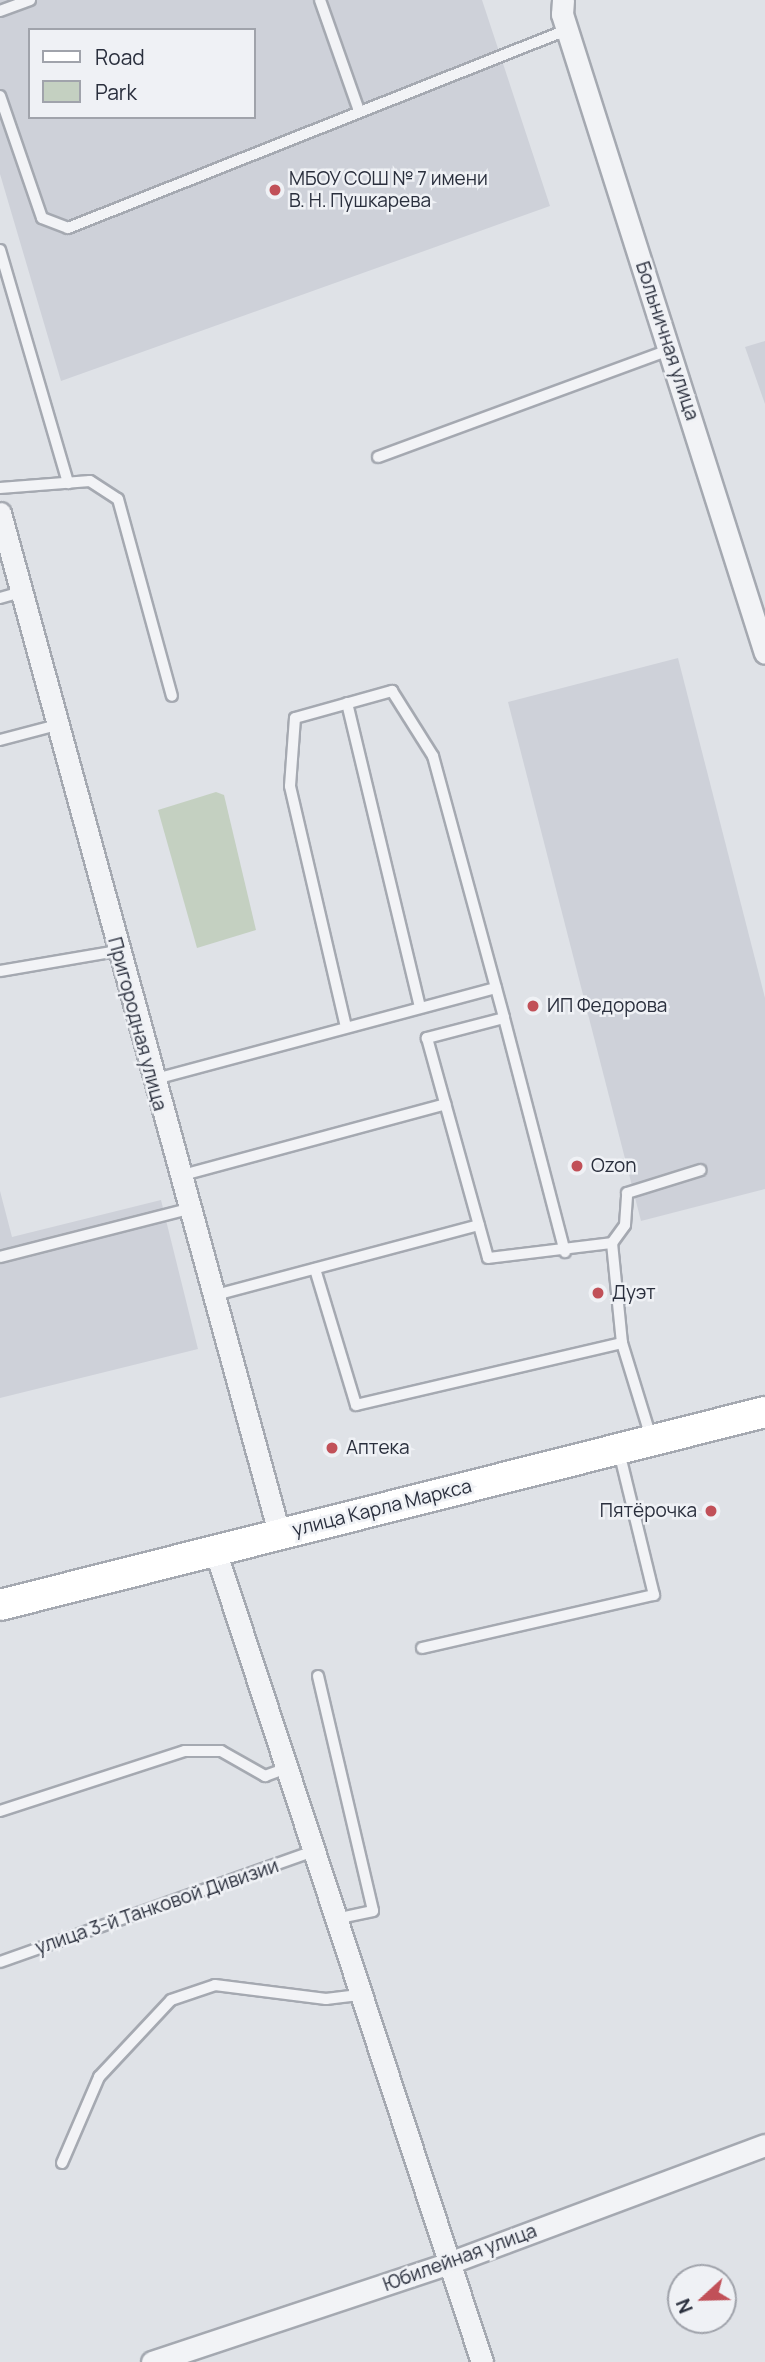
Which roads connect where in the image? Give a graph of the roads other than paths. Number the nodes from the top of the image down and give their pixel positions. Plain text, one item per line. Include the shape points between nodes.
1 (30, 0) edge
2 (320, 0) edge
3 (563, 0) edge
4 (0, 10) edge
5 (569, 29) junction
6 (0, 96) edge
7 (359, 110) junction
8 (0, 250) edge
9 (669, 351) junction
10 (378, 457) dead end
11 (68, 483) junction
12 (0, 488) edge
13 (0, 513) edge
14 (21, 592) junction
15 (0, 598) edge
16 (765, 653) edge
17 (172, 696) dead end
18 (347, 704) junction
19 (57, 725) junction
20 (0, 740) edge
21 (117, 951) junction
22 (0, 971) edge
23 (496, 988) junction
24 (420, 1007) junction
25 (504, 1018) junction
26 (346, 1027) junction
27 (152, 1080) junction
28 (445, 1104) junction
29 (701, 1170) dead end
30 (179, 1176) junction
31 (188, 1209) junction
32 (479, 1225) junction
33 (612, 1243) junction
34 (565, 1252) junction
35 (0, 1257) edge
36 (315, 1269) junction
37 (212, 1296) junction
38 (622, 1343) junction
39 (765, 1412) edge
40 (652, 1440) junction
41 (618, 1449) junction
42 (279, 1533) junction
43 (215, 1550) junction
44 (0, 1605) edge
45 (422, 1647) dead end
46 (318, 1676) dead end
47 (286, 1768) junction
48 (0, 1811) edge
49 (314, 1851) junction
50 (336, 1919) junction
51 (0, 1962) edge
52 (361, 1995) junction
53 (765, 2145) edge
54 (62, 2163) dead end
55 (449, 2263) junction
56 (152, 2362) edge
57 (482, 2362) edge

1 - 4 lane
2 - 7 lane
3 - 5 street, Больничная улица
5 - 7 lane
5 - 9 street, Больничная улица
6 - 7 lane via 42,218 68,228
8 - 11 lane
9 - 10 lane
9 - 16 street, Больничная улица
11 - 12 lane
11 - 17 lane via 90,481 118,499
13 - 14 street, Пригородная улица
14 - 15 lane
14 - 19 street, Пригородная улица
18 - 23 lane via 392,691 433,755
18 - 24 lane
18 - 26 lane via 295,718 290,786
19 - 20 lane
19 - 21 street, Пригородная улица
21 - 22 lane
21 - 27 street, Пригородная улица
23 - 24 lane
23 - 25 lane
24 - 26 lane
25 - 28 lane via 427,1038
25 - 34 lane
26 - 27 lane
27 - 30 street, Пригородная улица
28 - 30 lane
28 - 32 lane
29 - 33 lane via 627,1193 625,1225
30 - 31 street, Пригородная улица
31 - 35 lane
31 - 37 street, Пригородная улица
32 - 34 lane via 488,1258
32 - 36 lane
33 - 34 lane
33 - 38 lane
36 - 37 lane
36 - 38 lane via 356,1405
37 - 42 street, Пригородная улица
38 - 40 lane
39 - 40 main road, улица Карла Маркса
40 - 41 main road, улица Карла Маркса
41 - 42 main road, улица Карла Маркса
41 - 45 lane via 654,1595
42 - 43 main road, улица Карла Маркса
43 - 44 main road, улица Карла Маркса
43 - 47 street
46 - 50 lane via 373,1911
47 - 48 lane via 265,1776 222,1751 185,1751
47 - 49 street
49 - 50 street
49 - 51 lane, улица 3-й Танковой Дивизии
50 - 52 street
52 - 54 lane via 326,1998 215,1985 171,2000 99,2077
52 - 55 street
53 - 55 street, Юбилейная улица
55 - 56 street, Юбилейная улица
55 - 57 street

